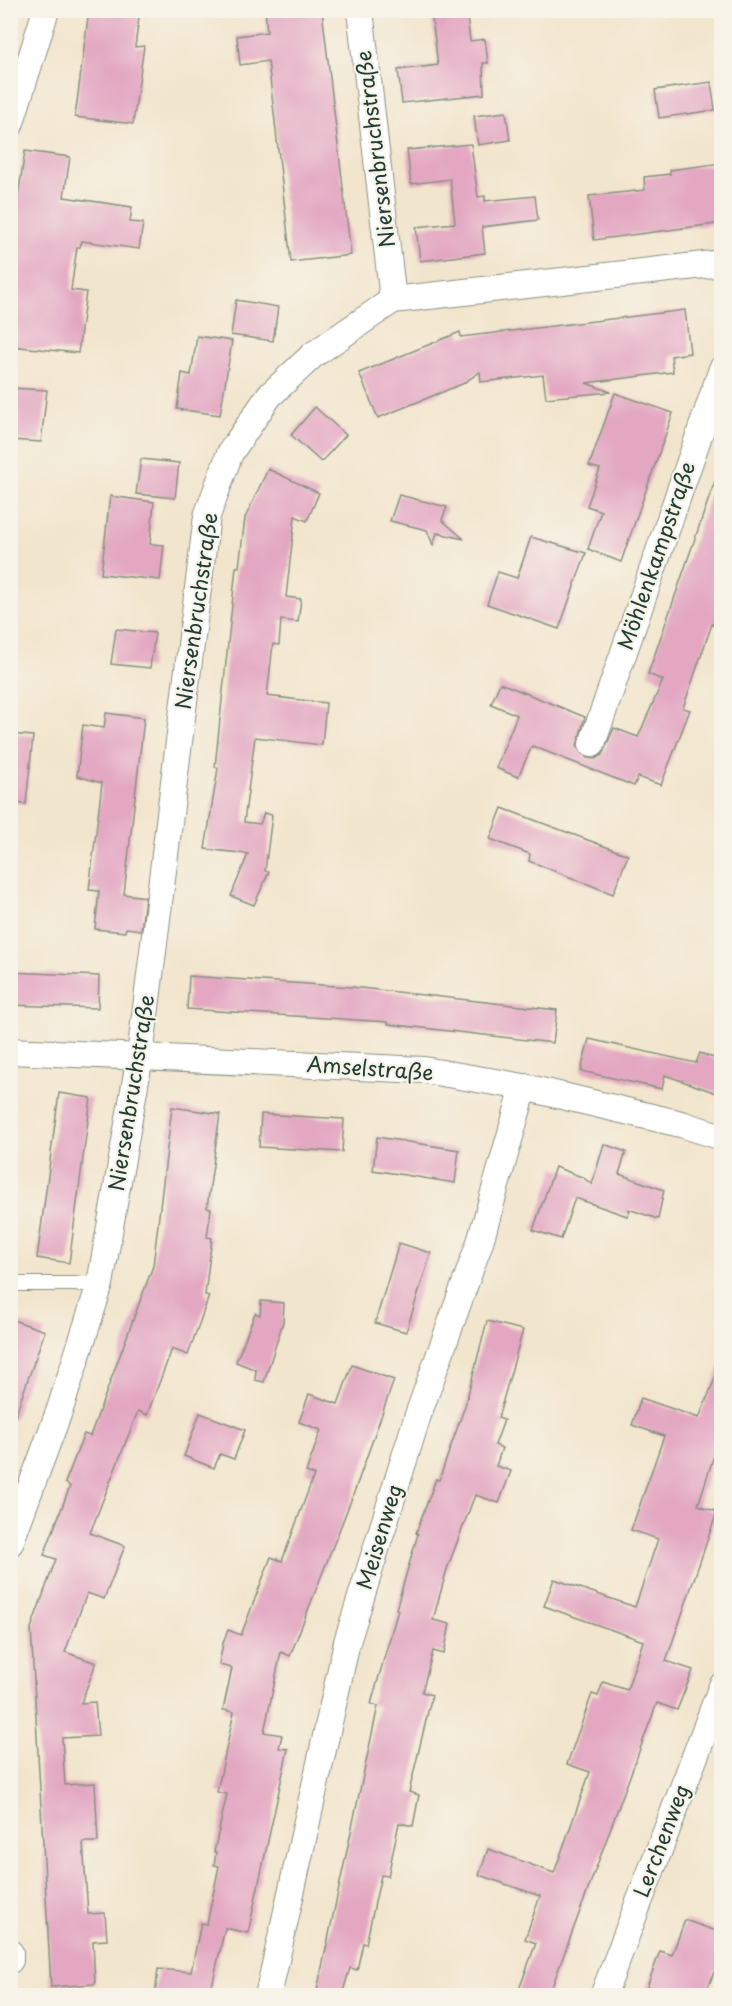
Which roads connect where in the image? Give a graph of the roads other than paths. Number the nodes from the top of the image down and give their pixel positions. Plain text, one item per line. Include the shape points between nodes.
1 (46, 10) edge
2 (360, 10) edge
3 (10, 125) edge
4 (722, 263) edge
5 (393, 300) junction
6 (722, 369) edge
7 (592, 744) dead end
8 (10, 1051) edge
9 (140, 1056) junction
10 (524, 1087) junction
11 (722, 1137) edge
12 (10, 1284) edge
13 (100, 1284) junction
14 (10, 1543) edge
15 (722, 1686) edge
16 (10, 1953) edge
17 (10, 1960) edge
18 (268, 1995) edge
19 (603, 1995) edge

1 - 3 street
2 - 5 street, Niersenbruchstraße
4 - 5 street
5 - 9 street, Niersenbruchstraße via 314,355 269,396 230,453 207,516
6 - 7 street, Möhlenkampstraße
8 - 9 street, Amselstraße
9 - 10 street, Amselstraße via 424,1070
9 - 13 street, Niersenbruchstraße
10 - 11 street, Amselstraße
10 - 18 street, Meisenweg via 480,1242 418,1415 347,1642
12 - 13 lane
13 - 14 street, Niersenbruchstraße via 60,1409
15 - 19 street, Lerchenweg
16 - 17 street

